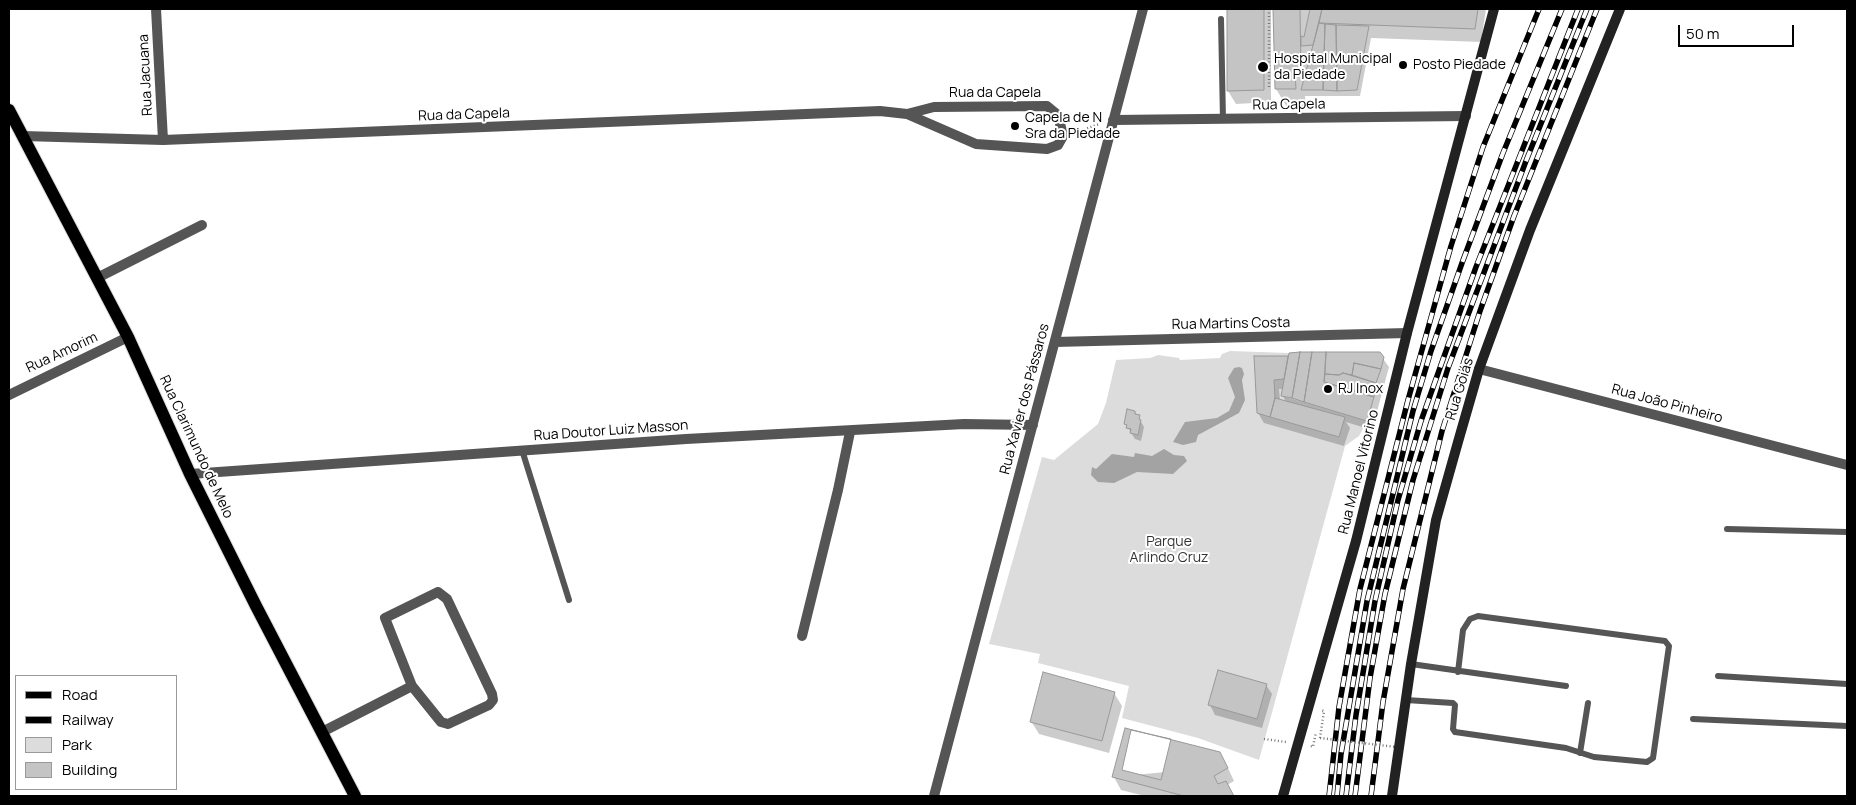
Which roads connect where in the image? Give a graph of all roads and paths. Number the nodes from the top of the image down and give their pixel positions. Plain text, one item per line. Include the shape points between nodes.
1 (156, 9) edge
2 (1142, 9) edge
3 (1269, 9) edge
4 (1494, 9) edge
5 (1620, 9) edge
6 (1221, 19) dead end
7 (1269, 89) dead end
8 (907, 114) junction
9 (1466, 116) junction
10 (11, 118) edge
11 (1113, 120) junction
12 (1223, 120) junction
13 (23, 136) junction
14 (1063, 136) junction
15 (163, 140) junction
16 (202, 225) dead end
17 (97, 278) junction
18 (1407, 333) junction
19 (128, 337) junction
20 (1055, 342) junction
21 (1479, 370) junction
22 (9, 395) edge
23 (1033, 425) junction
24 (850, 432) junction
25 (522, 450) junction
26 (1847, 465) edge
27 (190, 474) junction
28 (1727, 529) dead end
29 (1847, 532) edge
30 (569, 600) dead end
31 (802, 636) dead end
32 (1411, 664) junction
33 (1458, 672) junction
34 (1718, 676) dead end
35 (1847, 684) edge
36 (412, 686) junction
37 (1566, 686) dead end
38 (1406, 700) junction
39 (1588, 703) dead end
40 (1693, 719) dead end
41 (1847, 726) edge
42 (322, 732) junction
43 (1315, 736) dead end
44 (1264, 739) dead end
45 (1298, 744) junction
46 (1396, 747) dead end
47 (1580, 753) junction
48 (355, 796) edge
49 (934, 796) edge
50 (1284, 796) edge
51 (1392, 796) edge

1 - 15 street, Rua Jacuana
2 - 11 street, Rua Xavier dos Pássaros
3 - 7 path
4 - 9 main road, Rua Manoel Vitorino
5 - 21 main road, Rua Goiás via 1530,230
6 - 12 lane
8 - 14 street, Rua da Capela via 976,144 1047,149 1058,145
8 - 14 street, Rua da Capela via 934,107 1047,106 1058,115
8 - 15 street, Rua da Capela via 880,111
9 - 12 street, Rua Capela
9 - 18 main road, Rua Manoel Vitorino
10 - 13 main road, Rua Clarimundo de Melo
11 - 12 street, Rua Capela
11 - 14 path
11 - 20 street, Rua Xavier dos Pássaros
13 - 15 street, Rua da Capela
13 - 17 main road, Rua Clarimundo de Melo
16 - 17 street
17 - 19 main road, Rua Clarimundo de Melo
18 - 20 street, Rua Martins Costa
18 - 45 main road, Rua Manoel Vitorino via 1356,541
19 - 22 street, Rua Amorim
19 - 27 main road, Rua Clarimundo de Melo
20 - 23 street, Rua Xavier dos Pássaros
21 - 26 street, Rua João Pinheiro
21 - 32 main road, Rua Goiás via 1436,520
23 - 24 street, Rua Doutor Luiz Masson via 964,424
23 - 49 street, Rua Xavier dos Pássaros
24 - 25 street, Rua Doutor Luiz Masson
24 - 31 street
25 - 27 street, Rua Doutor Luiz Masson
25 - 30 lane
27 - 42 main road, Rua Clarimundo de Melo
28 - 29 lane
32 - 33 lane
32 - 38 main road, Rua Goiás
33 - 37 lane
33 - 47 lane via 1463,630 1470,619 1478,616 1665,641 1669,646 1653,758 1647,762 1594,758
34 - 35 lane
36 - 36 street via 385,618 438,592 447,599 493,700 489,705 444,724
36 - 42 street
38 - 47 lane via 1452,703 1455,705 1452,729 1455,732 1566,748
38 - 51 main road, Rua Goiás
39 - 47 lane
40 - 41 lane
42 - 48 main road, Rua Clarimundo de Melo
43 - 46 path, bridge via 1320,710 1324,710 1320,738
44 - 45 path
45 - 50 main road, Rua Manoel Vitorino

